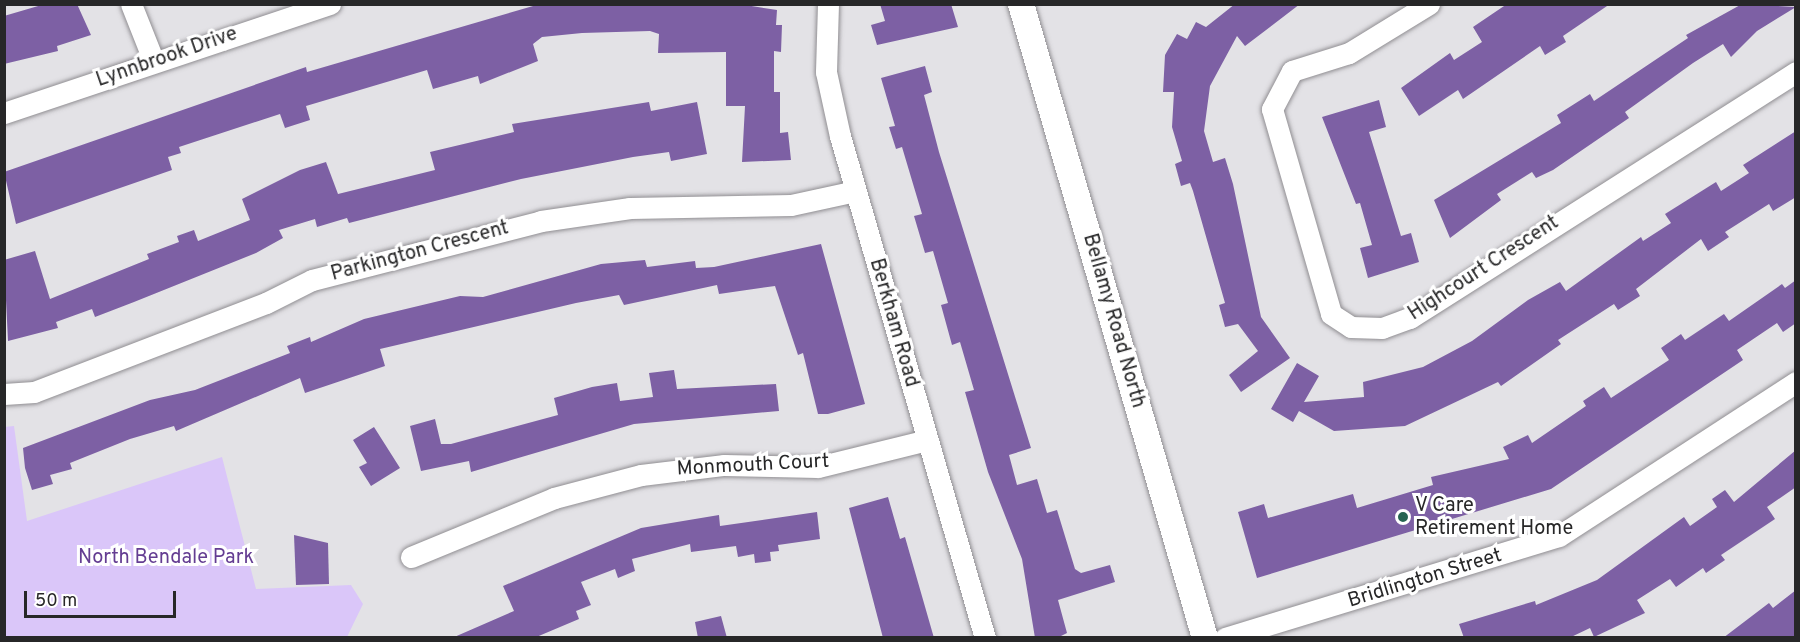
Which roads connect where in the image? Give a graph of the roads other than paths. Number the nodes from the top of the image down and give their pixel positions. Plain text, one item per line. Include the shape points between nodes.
1 (131, 4) edge
2 (330, 4) edge
3 (828, 4) edge
4 (1021, 4) edge
5 (1429, 4) edge
6 (154, 62) junction
7 (1796, 72) edge
8 (4, 113) edge
9 (855, 191) junction
10 (1796, 382) edge
11 (4, 394) edge
12 (927, 440) junction
13 (411, 557) dead end
14 (985, 638) edge
15 (1205, 638) edge
16 (1226, 638) edge

1 - 6 street
2 - 6 street, Lynnbrook Drive
3 - 9 street, Berkham Road via 826,72
4 - 15 street, Bellamy Road North
5 - 7 street, Highcourt Crescent via 1349,53 1292,71 1272,109 1331,314 1351,327 1382,328 1410,318
6 - 8 street, Lynnbrook Drive
9 - 11 street, Parkington Crescent via 791,205 611,209 541,221 312,280 266,303 34,393
9 - 12 street, Berkham Road
10 - 16 street, Bridlington Street via 1559,537
12 - 13 street, Monmouth Court via 818,467 724,465 641,475 554,498
12 - 14 street, Berkham Road

